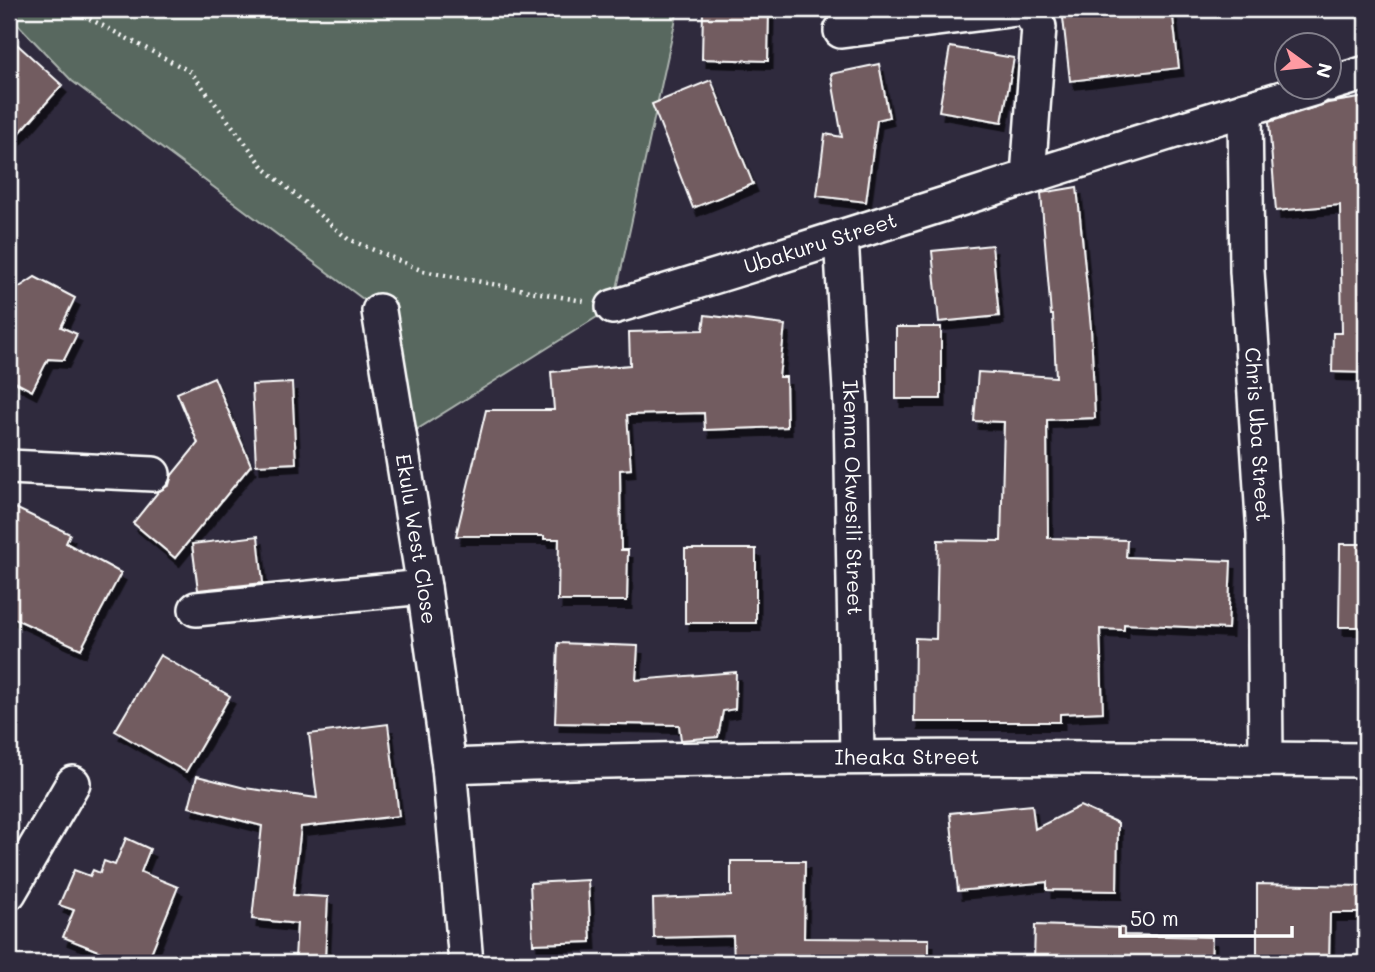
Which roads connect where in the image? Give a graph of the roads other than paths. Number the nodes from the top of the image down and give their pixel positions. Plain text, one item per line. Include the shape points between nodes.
1 (841, 31) dead end
2 (1366, 73) edge
3 (1344, 79) edge
4 (1274, 100) edge
5 (1245, 108) junction
6 (1028, 176) junction
7 (841, 237) junction
8 (613, 307) road end
9 (379, 311) dead end
10 (9, 467) edge
11 (153, 474) dead end
12 (424, 587) junction
13 (195, 609) dead end
14 (857, 757) junction
15 (1266, 759) junction
16 (1366, 760) edge
17 (449, 766) junction
18 (74, 783) dead end
19 (9, 891) edge
20 (466, 963) edge

1 - 6 street via 1028,11 1038,27
2 - 3 street
4 - 5 street, Ubakuru Street
5 - 6 street, Ubakuru Street
5 - 15 street, Chris Uba Street via 1247,271 1264,534
6 - 7 street, Ubakuru Street
7 - 8 street, Ubakuru Street
7 - 14 street, Ikenna Okwesili Street via 851,407
9 - 12 street, Ekulu West Close
10 - 11 street
12 - 13 street
12 - 17 street, Ekulu West Close
14 - 15 street, Iheaka Street
14 - 17 street, Iheaka Street
15 - 16 street, Iheaka Street
17 - 20 street, Ekulu West Close
18 - 19 street

